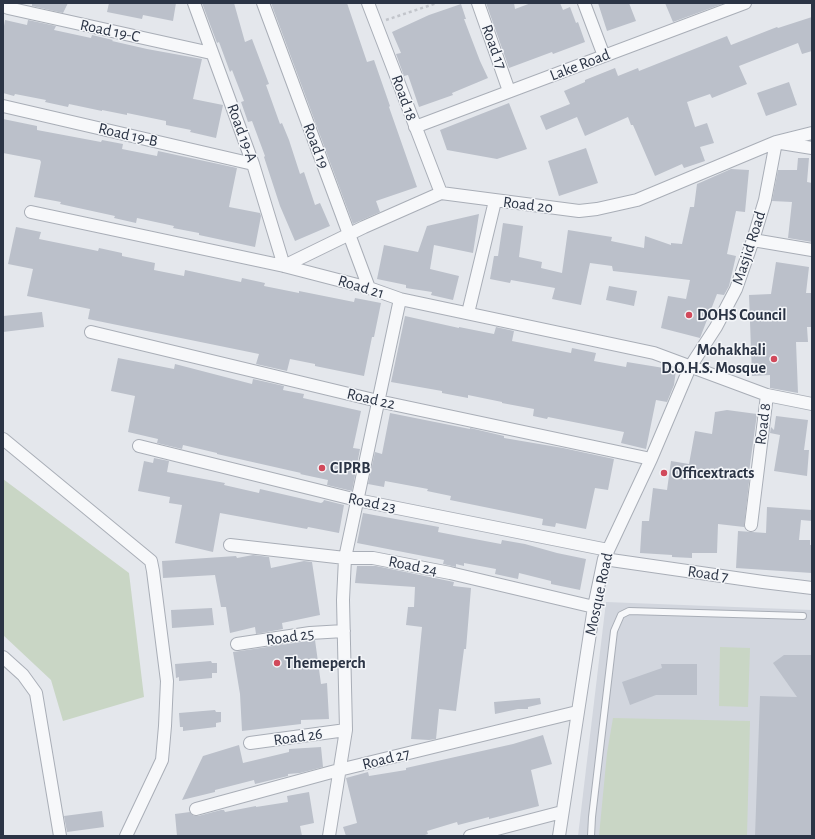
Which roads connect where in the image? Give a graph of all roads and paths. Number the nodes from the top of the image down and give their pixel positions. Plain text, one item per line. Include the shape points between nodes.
1 (194, 3) edge
2 (262, 3) edge
3 (368, 3) edge
4 (437, 3) edge
5 (478, 3) edge
6 (584, 3) edge
7 (745, 3) edge
8 (8, 8) dead end
9 (715, 8) edge
10 (376, 23) junction
11 (211, 53) junction
12 (604, 56) junction
13 (509, 91) junction
14 (3, 106) edge
15 (415, 127) junction
16 (812, 133) edge
17 (776, 142) junction
18 (812, 148) edge
19 (254, 164) junction
20 (441, 193) junction
21 (495, 201) junction
22 (31, 212) dead end
23 (349, 234) junction
24 (753, 240) junction
25 (812, 250) edge
26 (284, 266) junction
27 (369, 288) junction
28 (400, 299) junction
29 (468, 313) junction
30 (92, 332) dead end
31 (690, 367) junction
32 (767, 395) junction
33 (378, 401) junction
34 (812, 404) edge
35 (3, 439) edge
36 (139, 446) dead end
37 (651, 459) junction
38 (357, 500) junction
39 (751, 525) dead end
40 (230, 545) dead end
41 (606, 554) junction
42 (345, 558) junction
43 (812, 588) edge
44 (594, 607) junction
45 (803, 616) dead end
46 (344, 630) junction
47 (237, 644) dead end
48 (3, 657) edge
49 (577, 712) junction
50 (346, 730) junction
51 (250, 743) dead end
52 (340, 770) junction
53 (196, 810) dead end
54 (562, 812) junction
55 (60, 836) edge
56 (126, 836) edge
57 (329, 836) edge
58 (470, 836) edge
59 (559, 836) edge
60 (591, 836) edge

1 - 11 street, Road 19-A
2 - 23 street, Road 19
3 - 10 street, Road 18
4 - 10 path
5 - 13 street, Road 17
6 - 12 street
7 - 9 street, Lake Road
8 - 11 street, Road 19-C
9 - 12 street, Lake Road
10 - 15 street, Road 18
11 - 19 street, Road 19-A
12 - 13 street, Lake Road
13 - 15 street, Lake Road
14 - 19 street, Road 19-B
15 - 20 street, Road 18
16 - 17 street, Road 20
17 - 18 street
17 - 21 street, Road 20 via 637,200 596,209 579,211
17 - 24 street, Masjid Road via 765,200
19 - 26 street, Road 19-A
20 - 21 street, Road 20
20 - 23 street
21 - 29 street
22 - 26 street, Road 21
23 - 26 street
23 - 27 street, Road 19
24 - 25 street
24 - 31 street, Masjid Road via 736,289 716,327
26 - 27 street, Road 21
27 - 28 street, Road 21
28 - 29 street, Road 21
28 - 33 street
29 - 31 street, Road 21 via 654,353
30 - 33 street, Road 22
31 - 32 street, Road 21
31 - 37 street, Mosque Road
32 - 34 street, Road 21
32 - 39 street, Road 8
33 - 37 street, Road 22
33 - 38 street
35 - 56 street via 151,561 167,681 166,726 162,760
36 - 38 street, Road 23
37 - 41 street, Mosque Road
38 - 41 street, Road 23
38 - 42 street
40 - 42 street, Road 24
41 - 43 street, Road 7 via 763,582
41 - 44 street, Mosque Road
42 - 44 street, Road 24 via 373,558
42 - 46 street
44 - 49 street, Mosque Road
45 - 60 lane via 628,610 621,615 614,631
46 - 47 street, Road 25
46 - 50 street
48 - 55 street via 23,675 36,693
49 - 52 street, Road 27
49 - 54 street, Mosque Road
50 - 51 street, Road 26
50 - 52 street
52 - 53 street, Road 27
52 - 57 street
54 - 58 street
54 - 59 street, Mosque Road

